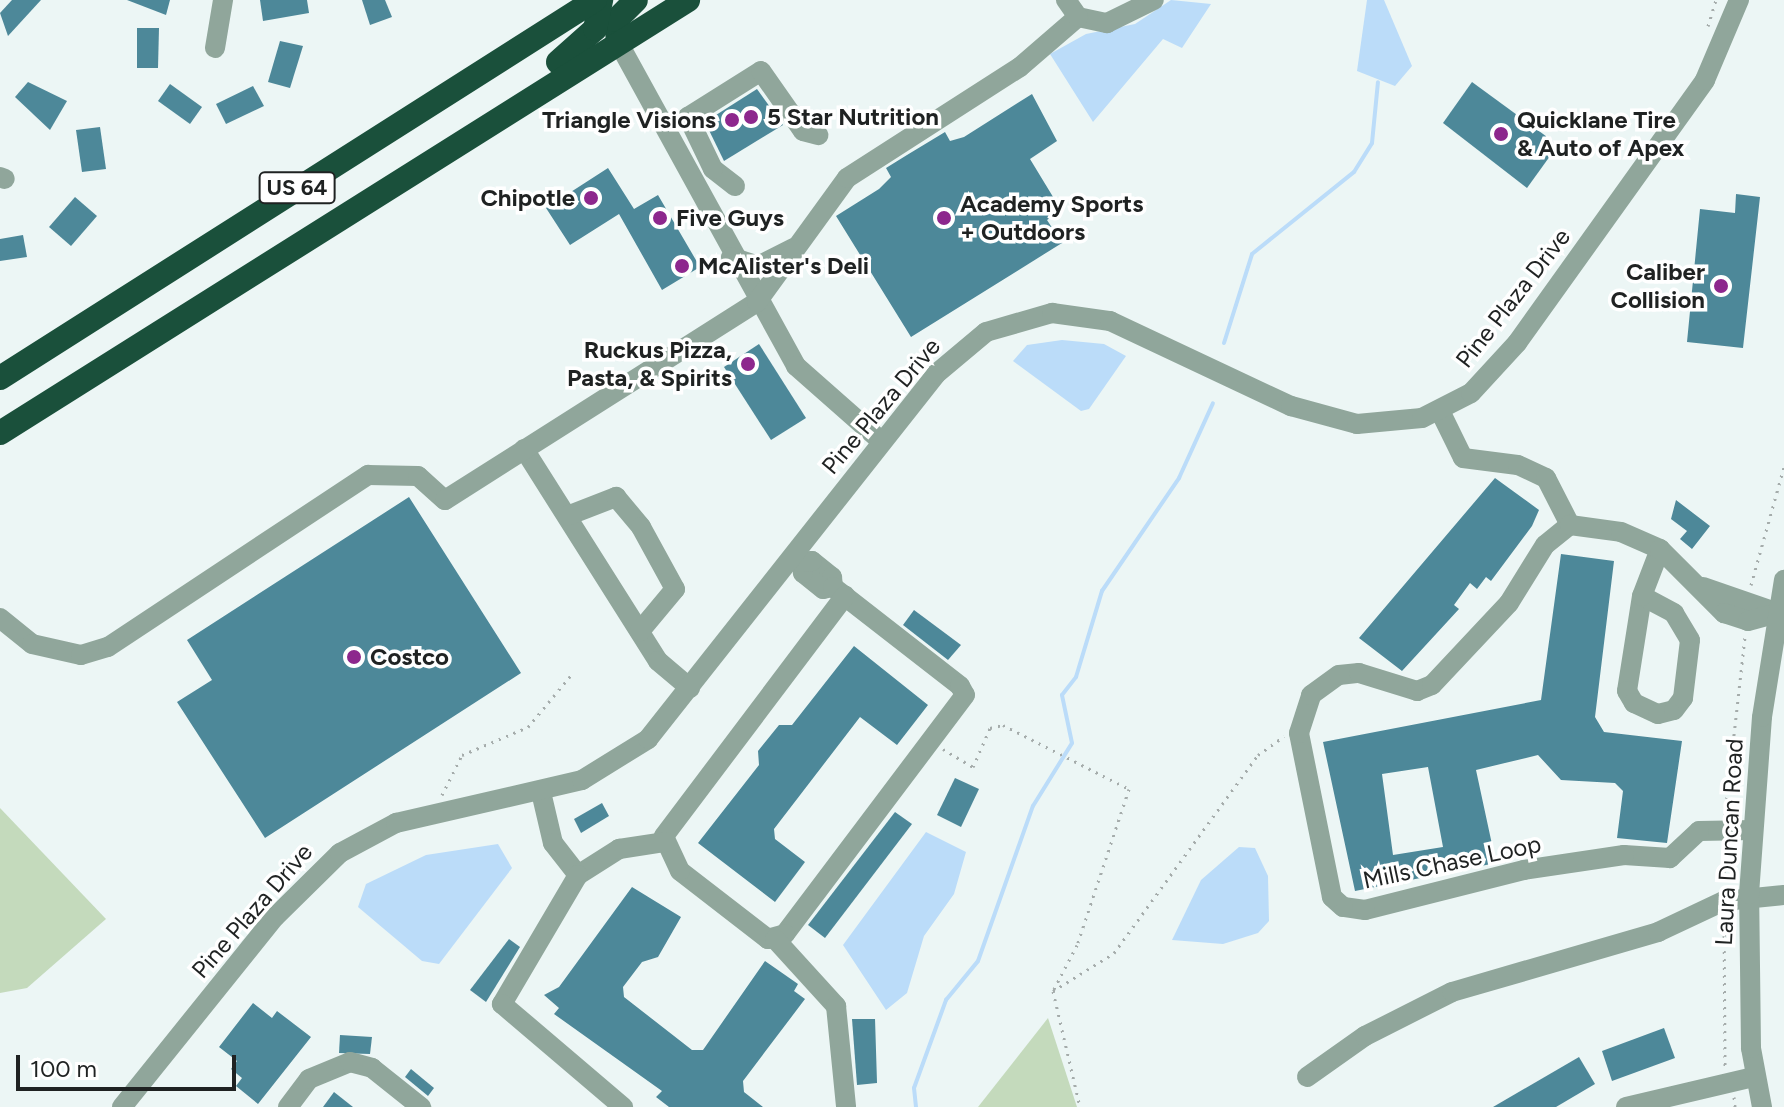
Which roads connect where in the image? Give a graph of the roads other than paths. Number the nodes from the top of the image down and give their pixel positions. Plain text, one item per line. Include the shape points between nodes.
1 (223, 0) edge
2 (565, 0) edge
3 (595, 0) edge
4 (601, 0) edge
5 (636, 0) edge
6 (688, 0) edge
7 (1154, 0) edge
8 (1739, 0) edge
9 (1072, 8) edge
10 (557, 24) junction
11 (618, 42) junction
12 (215, 48) dead end
13 (818, 135) dead end
14 (735, 186) dead end
15 (372, 197) junction
16 (803, 240) junction
17 (731, 257) junction
18 (757, 302) junction
19 (0, 378) edge
20 (1440, 411) junction
21 (0, 433) edge
22 (881, 441) junction
23 (524, 449) junction
24 (567, 516) junction
25 (1570, 525) junction
26 (1660, 549) junction
27 (797, 558) junction
28 (1784, 580) edge
29 (839, 592) junction
30 (1642, 596) junction
31 (1778, 613) junction
32 (0, 618) edge
33 (640, 631) junction
34 (690, 688) junction
35 (541, 792) junction
36 (1753, 830) junction
37 (665, 842) junction
38 (578, 875) junction
39 (1749, 894) junction
40 (1784, 895) edge
41 (775, 939) junction
42 (1307, 1077) dead end
43 (1754, 1077) junction
44 (122, 1107) edge
45 (288, 1107) edge
46 (421, 1107) edge
47 (623, 1107) edge
48 (846, 1107) edge
49 (1626, 1107) edge
50 (1762, 1107) edge

1 - 12 street
2 - 10 street
3 - 10 highway, US 64
4 - 15 highway via 585,44 426,150
5 - 11 highway via 616,20
6 - 11 highway, US 64
7 - 9 street via 1107,23
8 - 20 street, Pine Plaza Drive via 1705,80 1517,343 1483,383
9 - 16 street via 1020,67 864,161
10 - 19 highway, US 64
11 - 15 highway, US 64
11 - 17 street
13 - 14 street via 803,131 761,71 688,117 713,169
15 - 21 highway, US 64
16 - 17 street via 764,265
16 - 18 street
17 - 18 street
18 - 22 street via 808,380
18 - 23 street
20 - 22 street, Pine Plaza Drive via 1382,425 1335,421 1135,330 1052,313 1021,318 960,350
20 - 25 street via 1463,458 1533,469 1557,490
22 - 27 street, Pine Plaza Drive
23 - 24 street
23 - 32 street via 445,500 418,476 368,475 108,647 57,654
24 - 33 street
24 - 33 street via 616,497 641,527 675,589
25 - 26 street via 1621,532
25 - 36 street, Mills Chase Loop via 1545,545 1509,603 1432,685 1417,691 1359,673 1339,675 1311,695 1299,733 1332,897 1343,907 1365,910 1609,857 1670,858 1699,831
26 - 30 street
26 - 31 street via 1703,587 1703,598 1724,613 1748,621
27 - 29 street via 803,573 823,589
27 - 34 street, Pine Plaza Drive
28 - 31 street, Laura Duncan Road
29 - 37 street via 667,822
29 - 41 street via 965,695 934,743
30 - 30 street via 1627,691 1634,703 1658,714 1674,710 1683,698 1690,640 1683,622
31 - 36 street, Laura Duncan Road
33 - 34 street via 658,661
34 - 35 street, Pine Plaza Drive via 615,765
35 - 38 street via 553,843
35 - 44 street, Pine Plaza Drive via 396,823 321,867
36 - 39 street, Laura Duncan Road
37 - 38 street via 619,849
37 - 41 street via 680,871
38 - 47 street via 502,1004
39 - 40 street
39 - 42 street via 1658,932 1452,992 1365,1036
39 - 43 street, Laura Duncan Road
41 - 48 street via 836,1006
43 - 49 street
43 - 50 street, Laura Duncan Road
45 - 46 street via 309,1079 350,1062 372,1068

